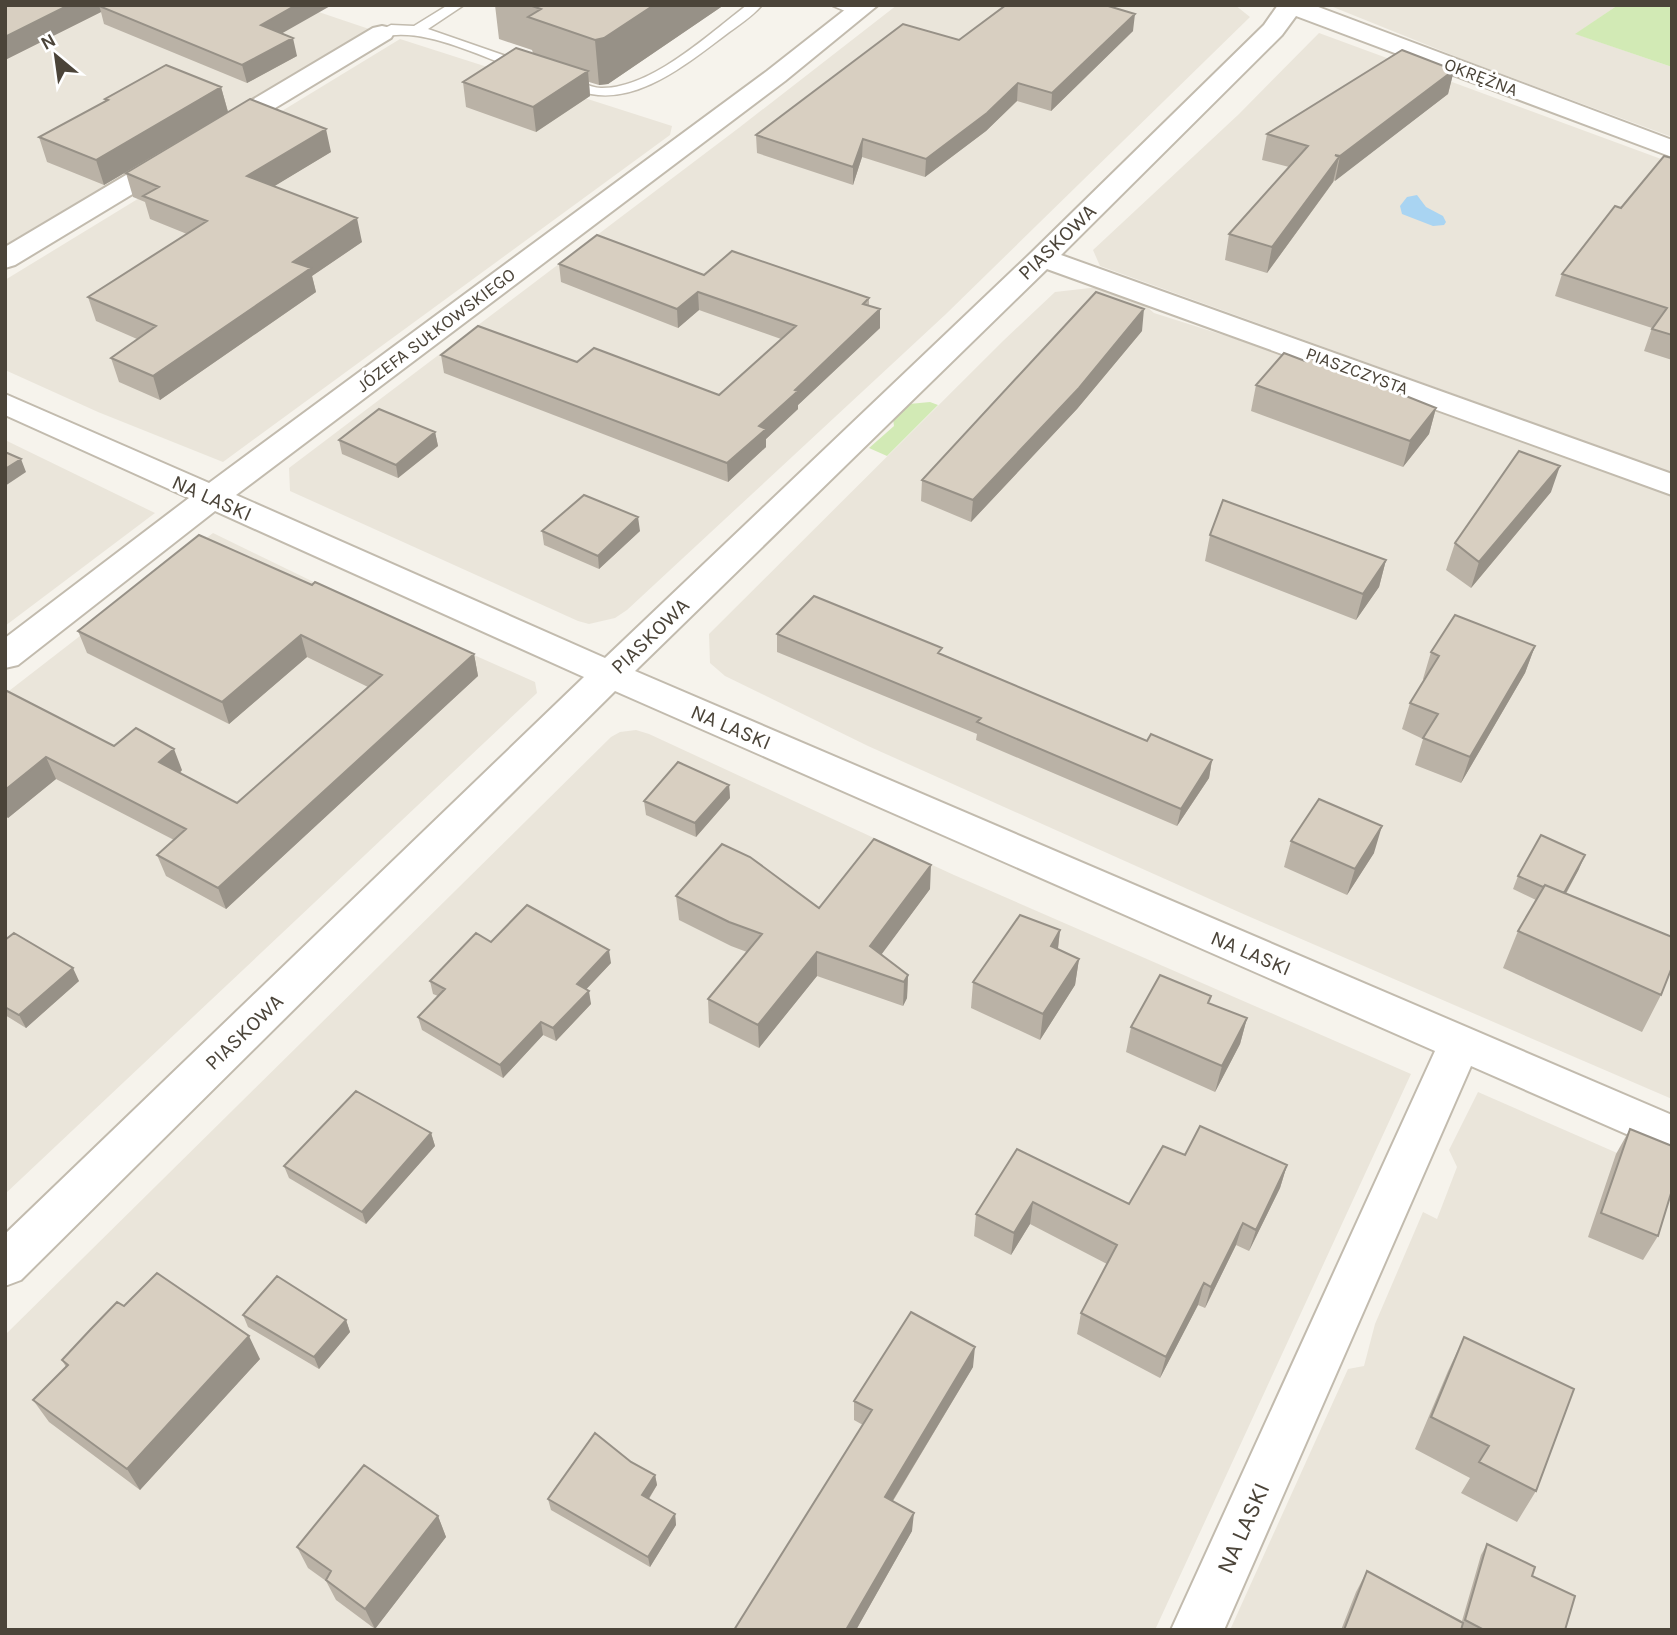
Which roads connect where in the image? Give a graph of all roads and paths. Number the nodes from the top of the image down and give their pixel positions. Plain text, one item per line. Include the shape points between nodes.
1 (458, 5) edge
2 (756, 5) edge
3 (1291, 5) edge
4 (853, 8) edge
5 (417, 30) junction
6 (382, 33) joint
7 (1672, 149) edge
8 (1042, 258) junction
9 (5, 259) edge
10 (5, 403) edge
11 (1672, 485) edge
12 (211, 498) junction
13 (5, 656) edge
14 (610, 675) junction
15 (1460, 1043) junction
16 (1672, 1135) edge
17 (5, 1265) edge
18 (1197, 1630) edge

1 - 5 lane
2 - 5 lane via 649,81 619,91 598,92
3 - 7 street, OKRĘŻNA
3 - 8 street, PIASKOWA via 1273,30
4 - 12 street, JÓZEFA SUŁKOWSKIEGO via 766,84
5 - 6 lane
6 - 9 street
8 - 11 street, PIASZCZYSTA
8 - 14 street, PIASKOWA
10 - 12 street, NA LASKI
12 - 13 street, JÓZEFA SUŁKOWSKIEGO
12 - 14 street, NA LASKI
14 - 15 street, NA LASKI
14 - 17 street, PIASKOWA
15 - 16 street, NA LASKI
15 - 18 street, NA LASKI

